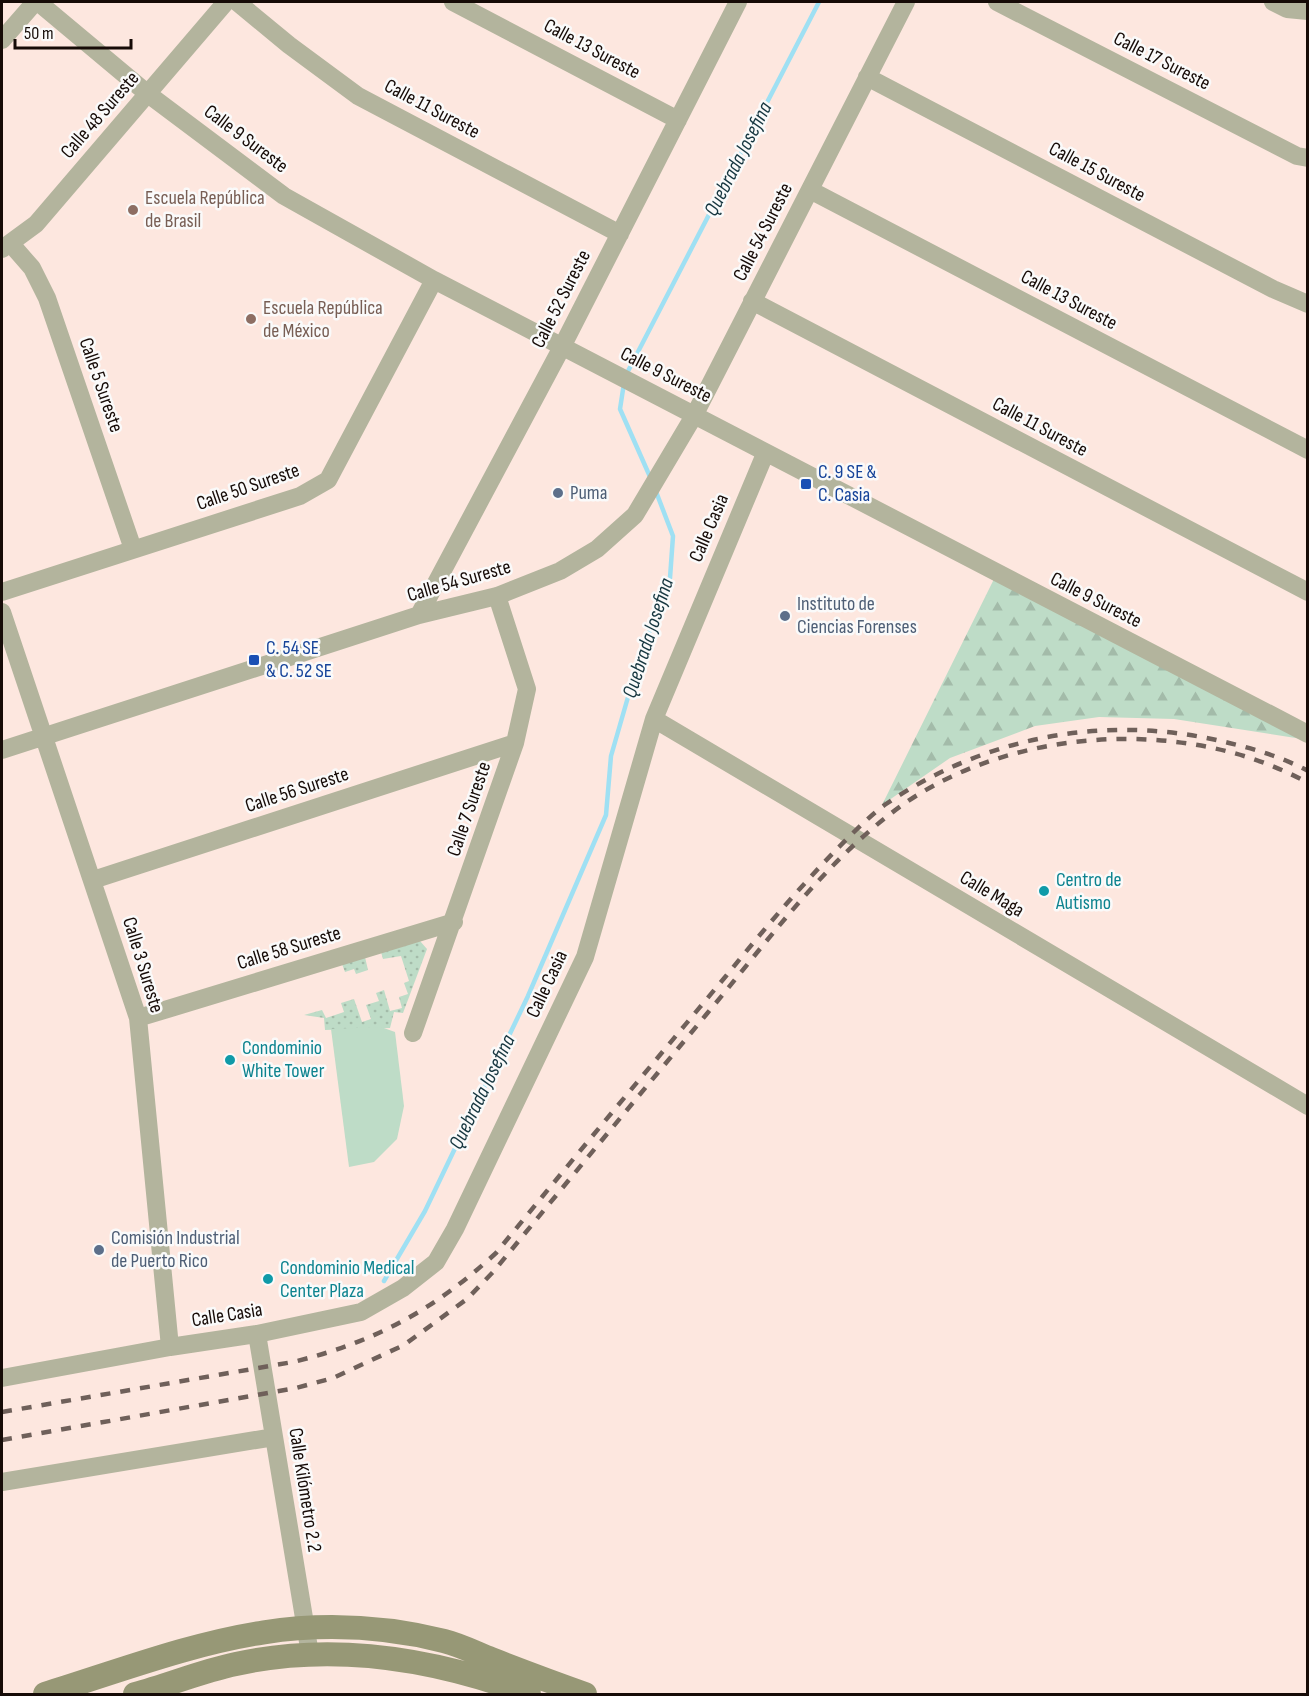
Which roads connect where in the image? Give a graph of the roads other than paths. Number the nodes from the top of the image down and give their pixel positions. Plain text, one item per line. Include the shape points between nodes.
1 (36, 2) edge
2 (226, 2) edge
3 (237, 2) edge
4 (453, 2) edge
5 (906, 2) edge
6 (998, 2) edge
7 (1273, 2) edge
8 (732, 4) edge
9 (1308, 11) edge
10 (2, 40) edge
11 (867, 77) junction
12 (148, 94) junction
13 (678, 120) junction
14 (1308, 158) edge
15 (810, 190) junction
16 (620, 234) junction
17 (6, 246) edge
18 (434, 280) junction
19 (752, 301) junction
20 (1308, 304) edge
21 (562, 345) junction
22 (695, 414) junction
23 (1308, 450) edge
24 (765, 454) junction
25 (133, 549) junction
26 (2, 592) edge
27 (1308, 592) edge
28 (497, 596) junction
29 (2, 612) edge
30 (419, 615) junction
31 (654, 719) junction
32 (1308, 734) edge
33 (45, 737) junction
34 (516, 742) junction
35 (2, 750) edge
36 (93, 880) junction
37 (454, 922) junction
38 (138, 1018) junction
39 (413, 1033) dead end
40 (1308, 1106) edge
41 (257, 1334) junction
42 (170, 1347) junction
43 (2, 1378) edge
44 (274, 1437) junction
45 (2, 1482) edge
46 (305, 1627) junction
47 (309, 1654) junction
48 (45, 1695) edge
49 (135, 1695) edge
50 (529, 1695) edge
51 (585, 1695) edge

1 - 10 street
1 - 12 street, Calle 9 Sureste
2 - 12 street, Calle 48 Sureste
3 - 16 street, Calle 11 Sureste via 358,96
4 - 13 street, Calle 13 Sureste
5 - 11 street, Calle 54 Sureste
6 - 14 street, Calle 17 Sureste via 1297,156
7 - 9 street via 1287,9
8 - 13 street, Calle 52 Sureste
11 - 15 street, Calle 54 Sureste
11 - 20 street, Calle 15 Sureste
12 - 17 street, Calle 48 Sureste via 36,224
12 - 18 street, Calle 9 Sureste via 284,196
13 - 16 street, Calle 52 Sureste
15 - 19 street, Calle 54 Sureste
15 - 23 street, Calle 13 Sureste
16 - 21 street, Calle 52 Sureste
17 - 25 street, Calle 5 Sureste via 32,268 47,298
18 - 21 street, Calle 9 Sureste
18 - 25 street, Calle 50 Sureste via 328,480 300,496
19 - 22 street, Calle 54 Sureste
19 - 27 street, Calle 11 Sureste
21 - 22 street, Calle 9 Sureste
21 - 30 street, Calle 52 Sureste
22 - 24 street, Calle 9 Sureste
22 - 28 street, Calle 54 Sureste via 635,515 597,549 560,571
24 - 31 street, Calle Casia
24 - 32 street, Calle 9 Sureste
25 - 26 street, Calle 50 Sureste
28 - 30 street, Calle 54 Sureste
28 - 34 street, Calle 7 Sureste via 527,689
29 - 33 street, Calle 3 Sureste
30 - 33 street, Calle 54 Sureste
31 - 40 street, Calle Maga
31 - 41 street, Calle Casia via 585,957 436,1262 403,1288 361,1312
33 - 35 street, Calle 54 Sureste
33 - 36 street, Calle 3 Sureste
34 - 36 street, Calle 56 Sureste
34 - 37 street, Calle 7 Sureste
36 - 38 street, Calle 3 Sureste
37 - 38 street, Calle 58 Sureste
37 - 39 street, Calle 7 Sureste
38 - 42 street, Calle 3 Sureste
41 - 42 street, Calle Casia
41 - 44 street, Calle Kilómetro 2.2
42 - 43 street, Calle Casia
44 - 45 street
44 - 46 street, Calle Kilómetro 2.2
46 - 47 street, Calle Kilómetro 2.2
46 - 48 main road via 208,1643
46 - 51 main road via 372,1628 447,1642
47 - 49 main road via 236,1664
47 - 50 main road via 382,1656 439,1666

